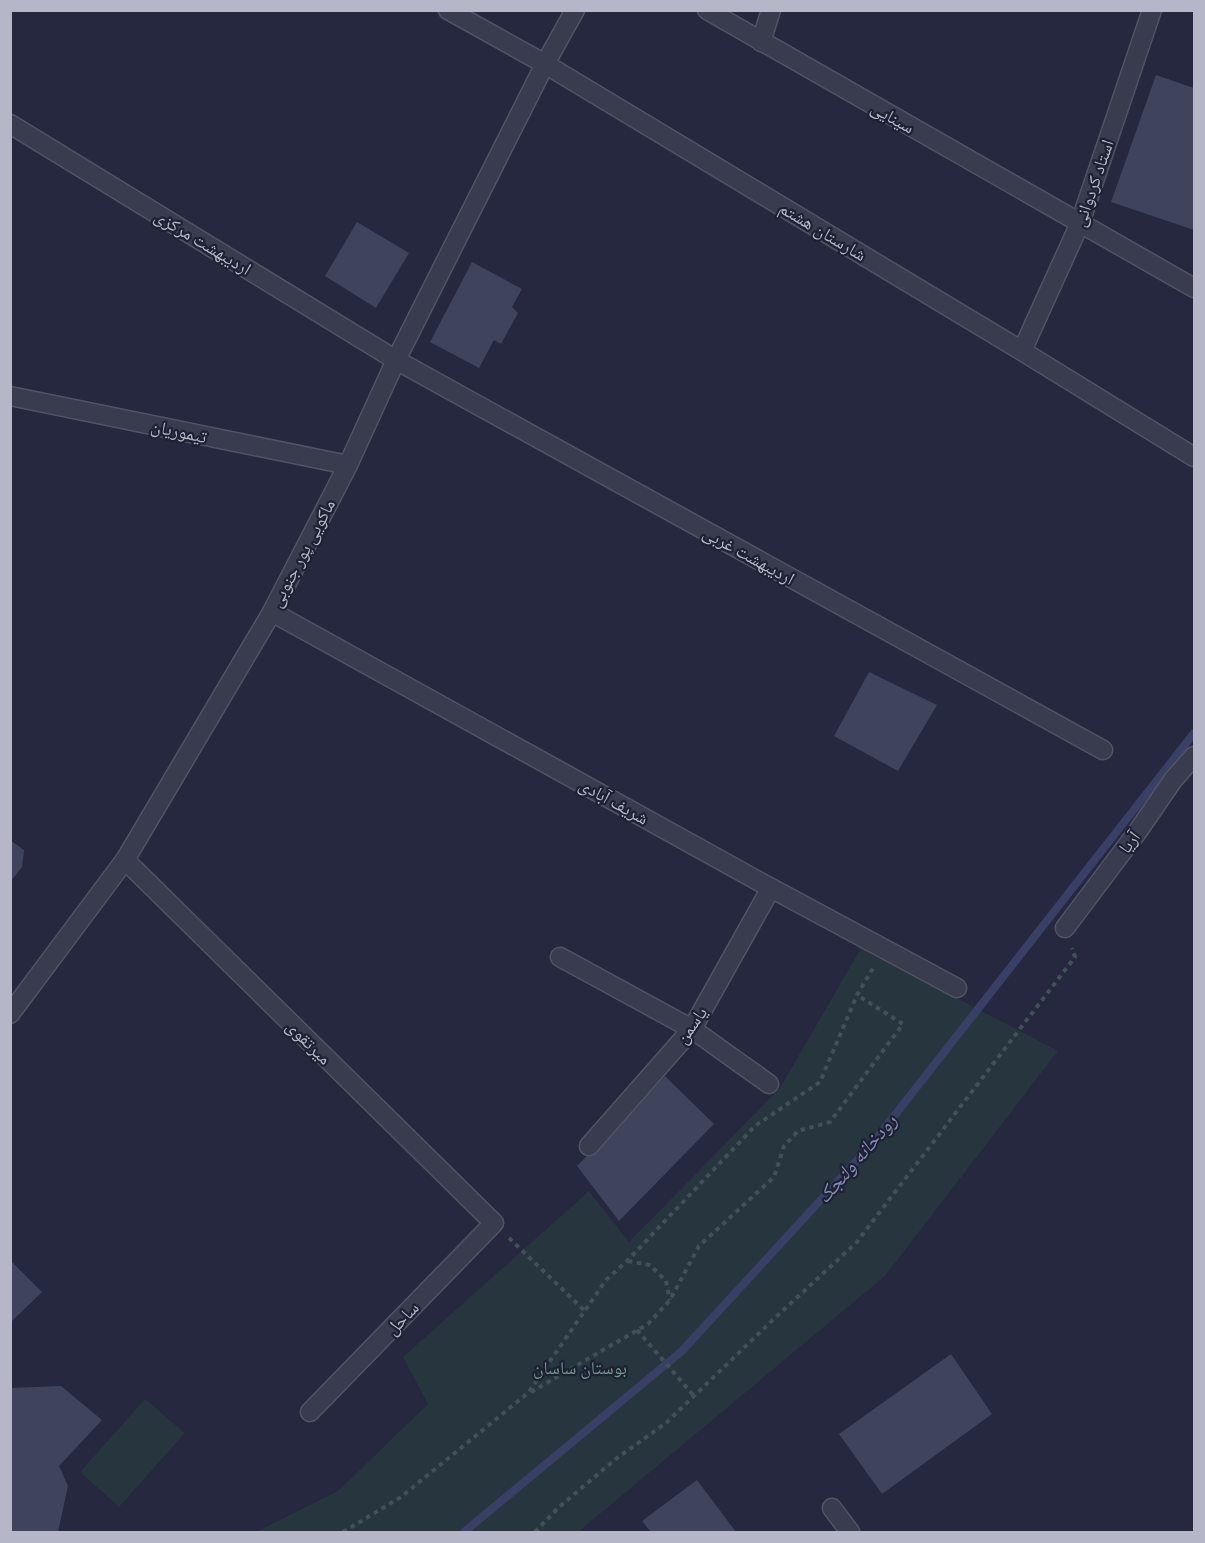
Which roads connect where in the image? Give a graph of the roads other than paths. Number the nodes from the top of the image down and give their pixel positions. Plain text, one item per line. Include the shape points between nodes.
1 (448, 10) edge
2 (575, 10) edge
3 (707, 10) edge
4 (771, 10) edge
5 (1152, 10) edge
6 (761, 42) junction
7 (545, 64) junction
8 (10, 124) edge
9 (1080, 223) junction
10 (1194, 288) edge
11 (1022, 351) junction
12 (396, 360) junction
13 (10, 396) edge
14 (1194, 457) edge
15 (348, 465) junction
16 (272, 612) junction
17 (1103, 750) dead end
18 (1194, 756) edge
19 (125, 860) junction
20 (771, 888) junction
21 (1065, 928) road end
22 (560, 957) dead end
23 (957, 987) dead end
24 (10, 1014) edge
25 (692, 1029) junction
26 (768, 1084) dead end
27 (589, 1146) dead end
28 (494, 1223) joint
29 (310, 1412) dead end
30 (832, 1508) dead end
31 (850, 1533) edge

1 - 7 street, شارستان هشتم
2 - 7 street, ماکویی‌ پور جنوبی
3 - 6 street, سینایی
4 - 6 street
5 - 9 street, استاد کردوانی
6 - 9 street, سینایی
7 - 11 street, شارستان هشتم
7 - 12 street, ماکویی‌ پور جنوبی
8 - 12 street, اردیبهشت مرکزی
9 - 10 street, سینایی
9 - 11 street, استاد کردوانی
11 - 14 street, شارستان هشتم
12 - 15 street, ماکویی‌ پور جنوبی
12 - 17 street, اردیبهشت غربی
13 - 15 street, تیموریان
15 - 16 street, ماکویی‌ پور جنوبی
16 - 19 street, ماکویی‌ پور جنوبی
16 - 20 street, شریف آبادی
18 - 21 street, آریا
19 - 24 street, ماکویی‌ پور جنوبی
19 - 28 street, میرتقوی
20 - 23 street, شریف آبادی
20 - 25 street, یاسمن
22 - 25 street
25 - 26 street
25 - 27 street, یاسمن
28 - 29 street, ساحل
30 - 31 street

